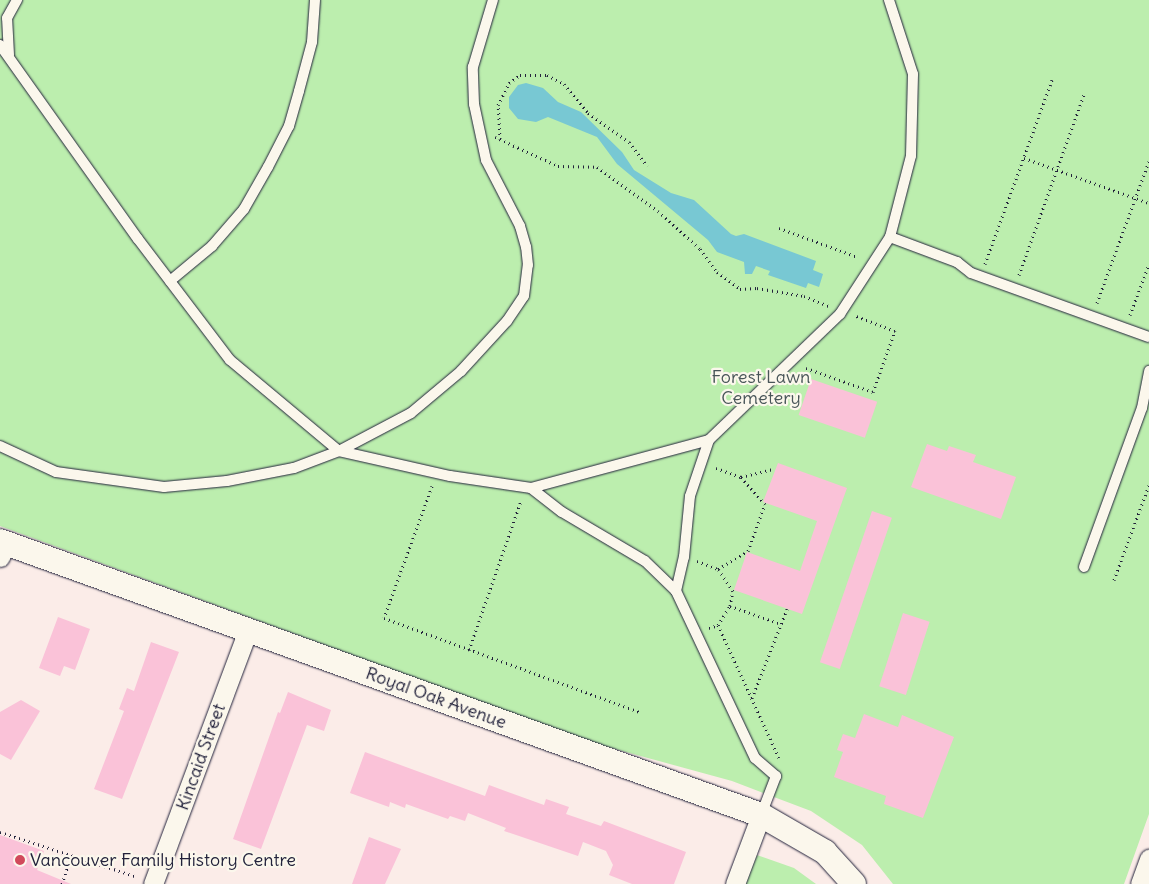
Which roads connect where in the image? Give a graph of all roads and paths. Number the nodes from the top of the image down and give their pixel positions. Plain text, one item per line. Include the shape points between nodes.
1 (17, 0) edge
2 (315, 0) edge
3 (493, 0) edge
4 (889, 0) edge
5 (0, 45) edge
6 (9, 55) junction
7 (1052, 80) dead end
8 (1084, 94) dead end
9 (478, 131) junction
10 (500, 139) junction
11 (1024, 158) junction
12 (1149, 161) edge
13 (646, 166) dead end
14 (1056, 170) junction
15 (1135, 198) junction
16 (1149, 204) edge
17 (779, 228) dead end
18 (890, 237) junction
19 (873, 263) junction
20 (1149, 264) edge
21 (980, 276) junction
22 (170, 281) junction
23 (1014, 289) junction
24 (842, 311) junction
25 (1092, 317) junction
26 (1125, 330) junction
27 (1149, 337) edge
28 (791, 363) junction
29 (1149, 371) edge
30 (710, 440) junction
31 (0, 446) edge
32 (339, 451) junction
33 (702, 462) junction
34 (773, 469) dead end
35 (436, 473) junction
36 (741, 477) junction
37 (1149, 485) edge
38 (528, 488) junction
39 (2, 547) edge
40 (684, 557) junction
41 (1084, 567) dead end
42 (718, 569) junction
43 (1114, 580) dead end
44 (676, 591) junction
45 (730, 606) junction
46 (787, 609) dead end
47 (781, 624) junction
48 (718, 625) junction
49 (248, 630) junction
50 (696, 632) junction
51 (469, 650) junction
52 (752, 699) junction
53 (639, 712) dead end
54 (783, 765) dead end
55 (761, 815) junction
56 (0, 832) edge
57 (71, 857) junction
58 (1149, 859) edge
59 (145, 881) edge
60 (62, 884) edge
61 (735, 884) edge
62 (854, 884) edge
63 (1140, 884) edge

1 - 6 lane via 7,18
2 - 22 lane via 312,42 299,91 289,126 268,167 244,209 212,246
3 - 9 lane via 473,67
4 - 18 lane via 913,74 911,156
5 - 6 lane
6 - 22 lane
7 - 11 path
8 - 14 path
9 - 10 path
9 - 32 lane via 486,160 520,226 526,247 528,265 524,296 507,321 461,371 411,413
10 - 13 path via 498,105 508,83 520,75 547,75 564,84 588,113 629,142
10 - 24 path via 558,166 597,167 658,211 700,249 717,272 740,288 804,296
11 - 14 path
11 - 21 path
12 - 15 path
14 - 15 path
14 - 23 path
15 - 16 path
15 - 25 path
17 - 19 path
18 - 19 lane
18 - 21 lane via 957,262
19 - 24 lane
20 - 26 path
21 - 23 lane
22 - 32 lane via 230,360
23 - 25 lane
24 - 28 lane
24 - 28 path via 895,331 873,392
25 - 26 lane
26 - 27 lane
28 - 30 lane
29 - 41 lane via 1142,408
30 - 33 lane
30 - 38 lane
31 - 32 lane via 56,472 164,487 227,481 294,468
32 - 35 lane
33 - 36 path
33 - 40 lane via 690,496
34 - 36 path
35 - 38 lane
35 - 51 path via 384,618
36 - 42 path via 764,504 748,550
37 - 43 path
38 - 44 lane via 645,562
38 - 51 path
39 - 49 street, Royal Oak Avenue
40 - 42 path
40 - 44 lane
42 - 45 path via 732,587
44 - 50 lane
45 - 47 path
45 - 48 path
46 - 47 path
47 - 52 path
48 - 50 path
48 - 52 path
49 - 55 street, Royal Oak Avenue
49 - 59 street, Kincaid Street
50 - 55 lane via 755,758 776,776
51 - 53 path
52 - 54 path
55 - 61 street
55 - 62 street, Royal Oak Avenue via 825,852
56 - 57 path
57 - 59 path
57 - 60 path
58 - 63 street

